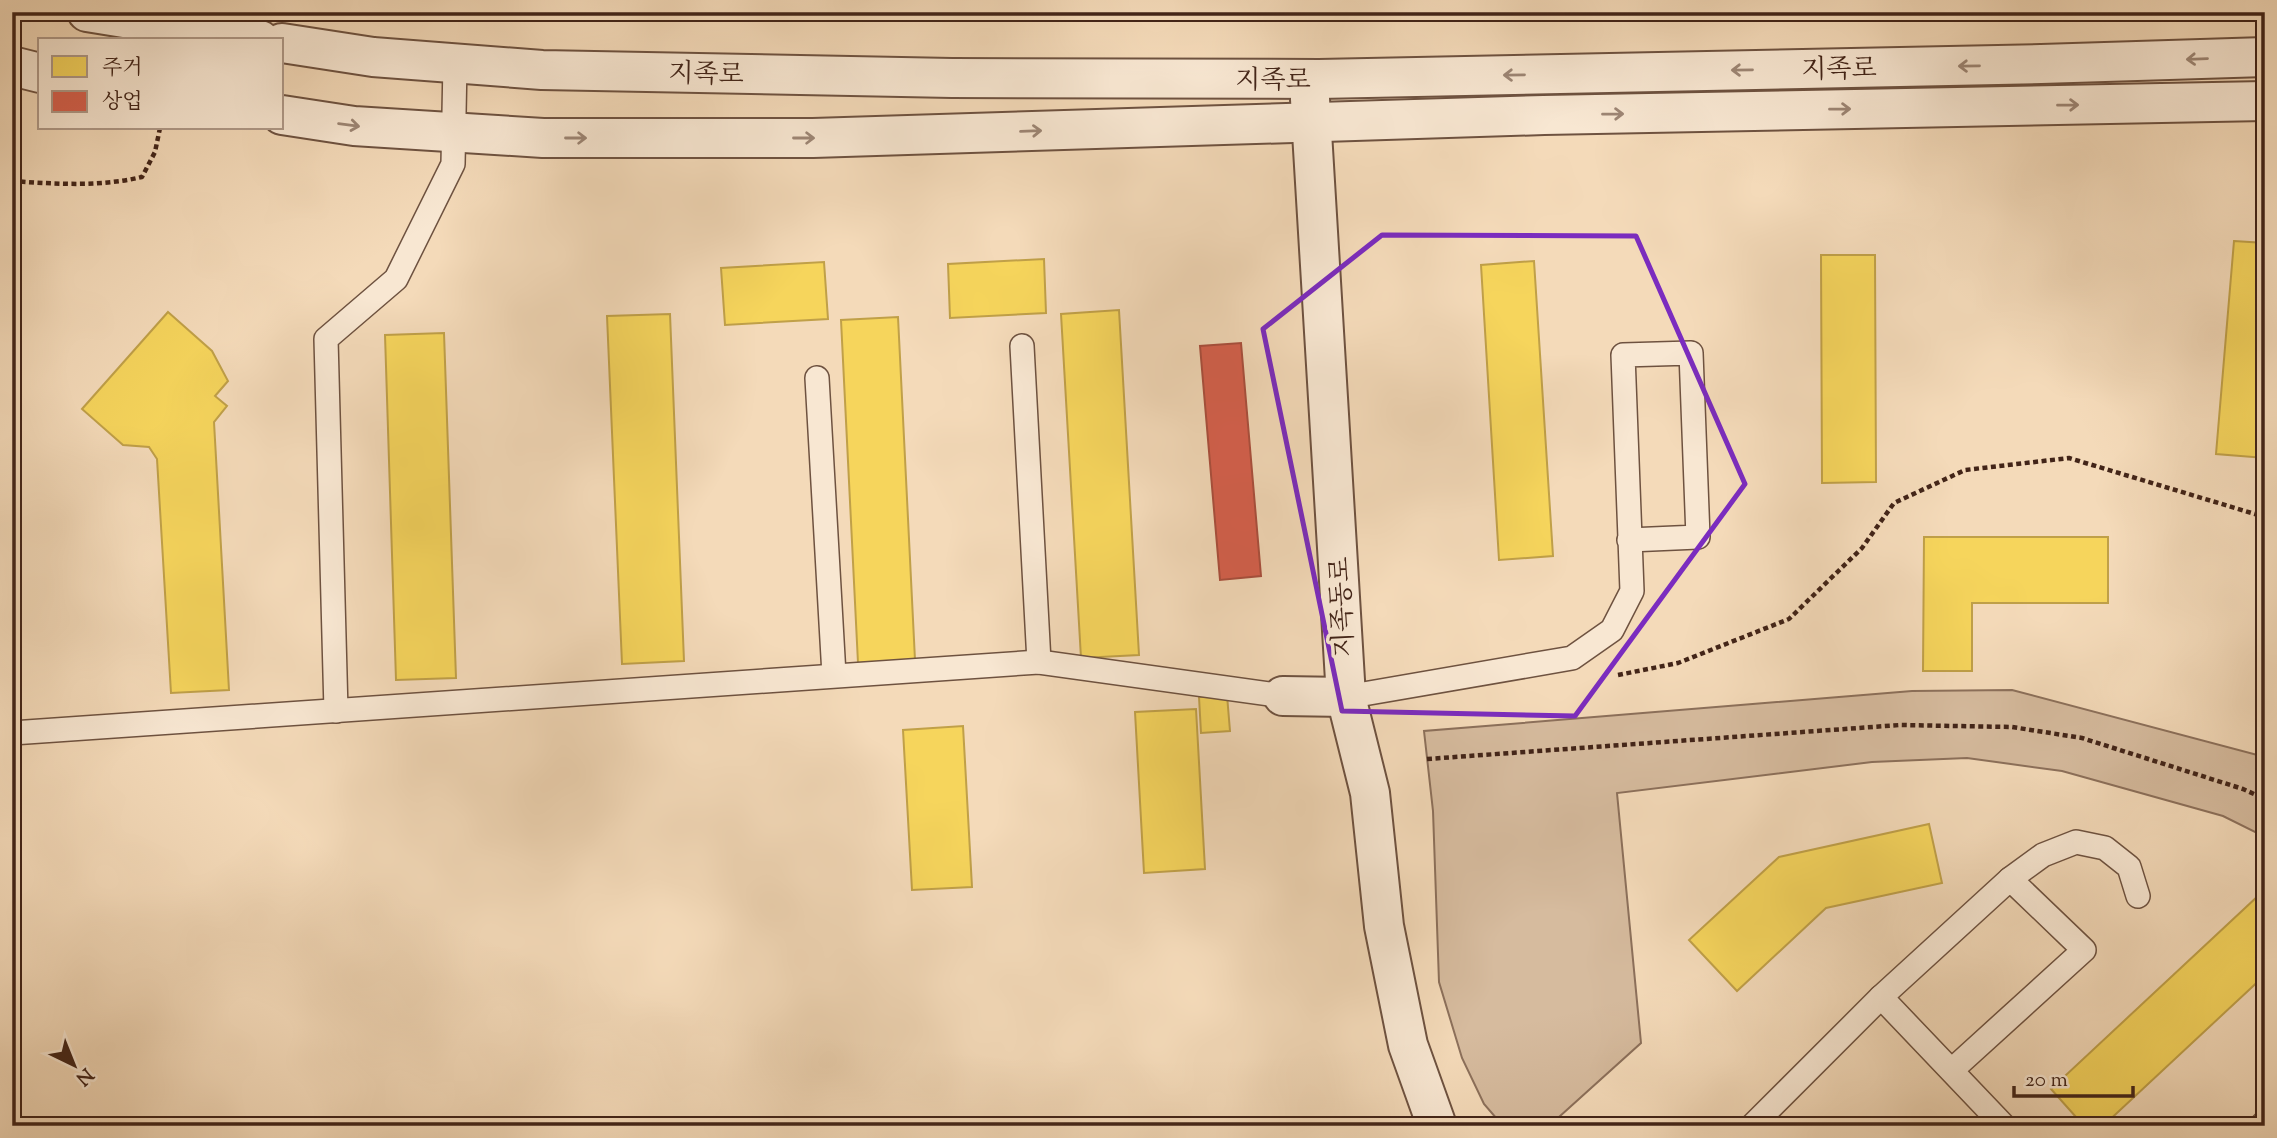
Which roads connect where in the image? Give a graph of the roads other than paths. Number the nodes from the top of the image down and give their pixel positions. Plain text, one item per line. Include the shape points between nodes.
1 (87, 12) edge
2 (248, 38) edge
3 (284, 43) edge
4 (2265, 57) edge
5 (455, 63) junction
6 (12, 66) edge
7 (38, 72) edge
8 (1309, 79) junction
9 (2265, 101) edge
10 (284, 115) edge
11 (1312, 123) junction
12 (454, 132) junction
13 (1022, 346) dead end
14 (817, 378) dead end
15 (1629, 540) junction
16 (1039, 662) junction
17 (834, 675) junction
18 (1283, 696) joint
19 (1346, 697) junction
20 (336, 711) junction
21 (12, 733) edge
22 (2010, 880) junction
23 (2138, 896) dead end
24 (1881, 997) junction
25 (1952, 1070) junction
26 (2265, 1122) edge
27 (1437, 1126) edge
28 (1752, 1126) edge
29 (2004, 1126) edge
30 (2261, 1126) edge

1 - 2 street
3 - 5 street, 지족로
4 -> 8 street, 지족로
5 - 8 street, 지족로 via 542,70 952,78
5 - 12 lane
6 - 7 street
8 - 11 street, 지족동로
11 -> 9 street, 지족로
10 -> 12 street, 지족로 via 354,126
12 -> 11 street, 지족로 via 543,138 813,138
11 - 19 street, 지족동로
12 - 20 lane via 453,164 396,279 326,339
13 - 16 lane
14 - 17 lane
15 - 15 lane via 1623,355 1691,352 1698,537
15 - 19 lane via 1632,591 1612,630 1572,658
16 - 17 lane
16 - 18 lane
17 - 20 lane
18 - 19 street
19 - 27 street, 지족동로 via 1370,793 1384,926 1408,1045
20 - 21 lane
22 - 23 lane via 2043,855 2076,842 2105,848 2129,867
22 - 24 lane
22 - 25 lane via 2084,950
24 - 25 lane
24 - 28 lane
25 - 29 lane
26 - 30 lane

